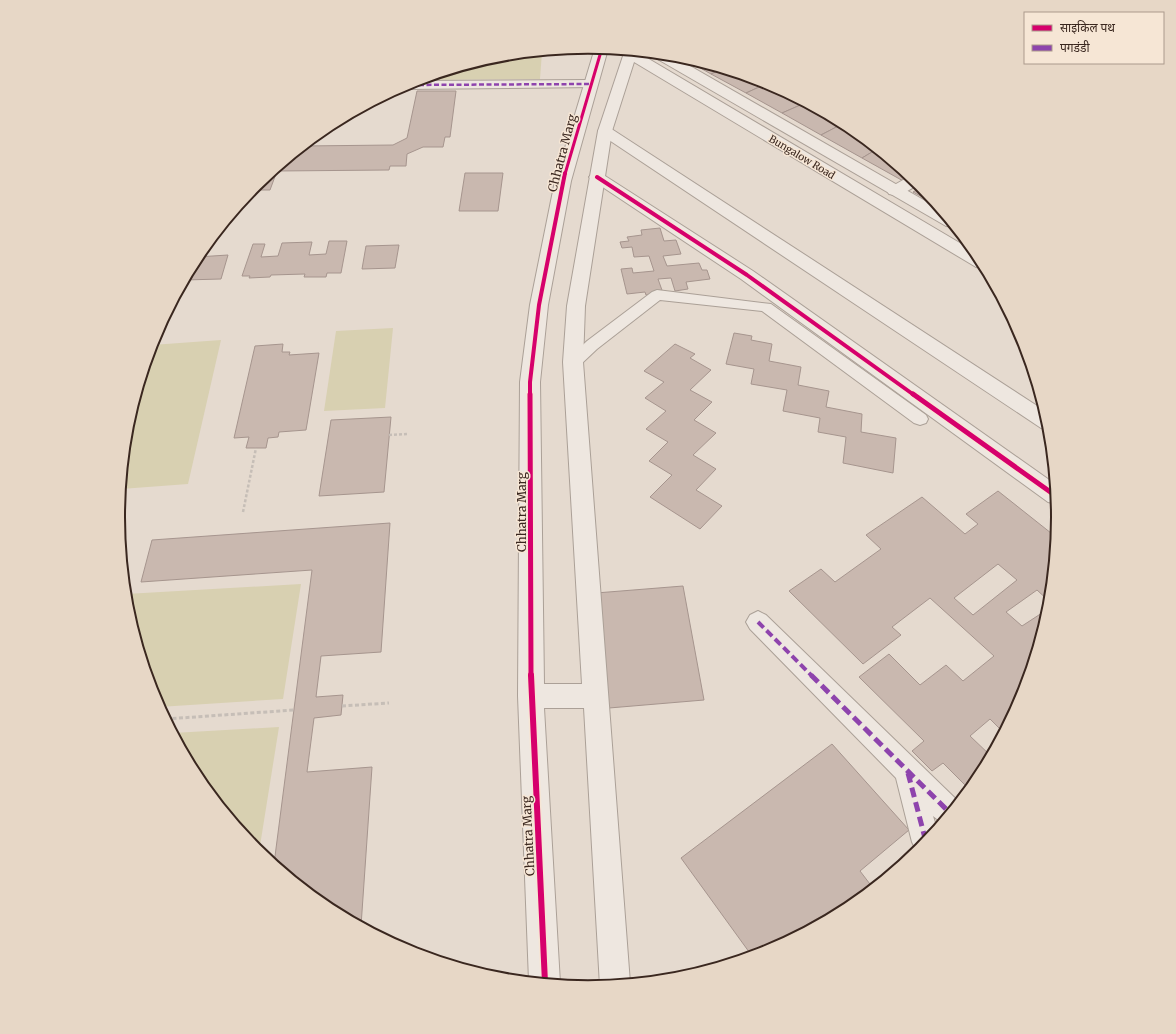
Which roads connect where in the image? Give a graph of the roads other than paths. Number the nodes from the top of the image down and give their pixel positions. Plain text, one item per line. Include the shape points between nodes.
1 (600, 54) edge
2 (627, 56) edge
3 (636, 57) edge
4 (672, 62) edge
5 (591, 84) junction
6 (422, 85) edge
7 (605, 131) junction
8 (597, 177) junction
9 (908, 184) edge
10 (895, 191) junction
11 (939, 216) edge
12 (970, 256) edge
13 (573, 362) junction
14 (1040, 418) edge
15 (920, 419) dead end
16 (1050, 492) edge
17 (758, 622) dead end
18 (531, 696) junction
19 (596, 696) junction
20 (908, 772) junction
21 (946, 810) edge
22 (924, 834) edge
23 (545, 978) edge
24 (615, 979) edge

1 - 5 street, Chhatra Marg
2 - 7 street
3 - 12 street, Bungalow Road
4 - 10 street
5 - 6 street
5 - 18 street, Chhatra Marg via 563,180 539,305 530,382
7 - 8 street
7 - 14 street
8 - 13 street via 576,306
8 - 16 street via 747,275
9 - 10 street
10 - 11 street
13 - 15 lane via 657,295 766,307
13 - 19 street
17 - 20 street
18 - 19 street
18 - 23 street, Chhatra Marg
19 - 24 street
20 - 21 street
20 - 22 street

